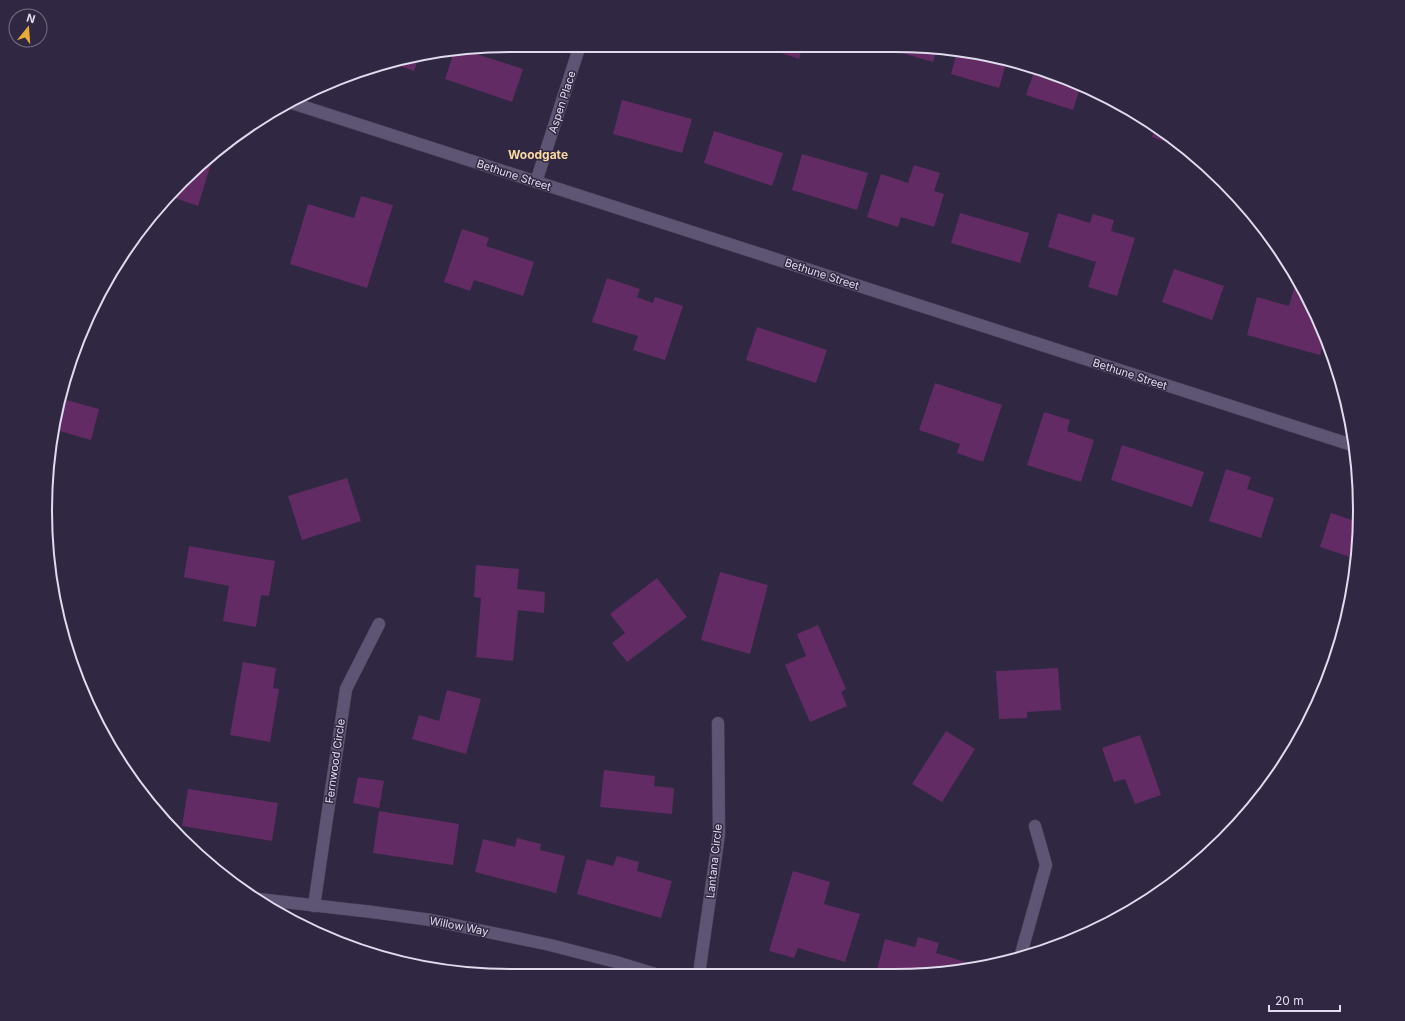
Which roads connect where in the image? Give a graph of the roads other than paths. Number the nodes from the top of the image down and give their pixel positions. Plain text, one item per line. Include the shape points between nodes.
1 (578, 52) edge
2 (297, 105) edge
3 (536, 182) junction
4 (1348, 444) edge
5 (378, 624) dead end
6 (718, 724) dead end
7 (1035, 826) dead end
8 (269, 900) edge
9 (314, 906) junction
10 (1022, 951) edge
11 (639, 969) edge
12 (700, 969) edge

1 - 3 street, Aspen Place
2 - 3 street, Bethune Street
3 - 4 street, Bethune Street
5 - 9 street, Fernwood Circle via 346,689
6 - 12 street, Lantana Circle via 719,834
7 - 10 street via 1046,865
8 - 9 street, Willow Way
9 - 11 street, Willow Way via 431,920 550,945

